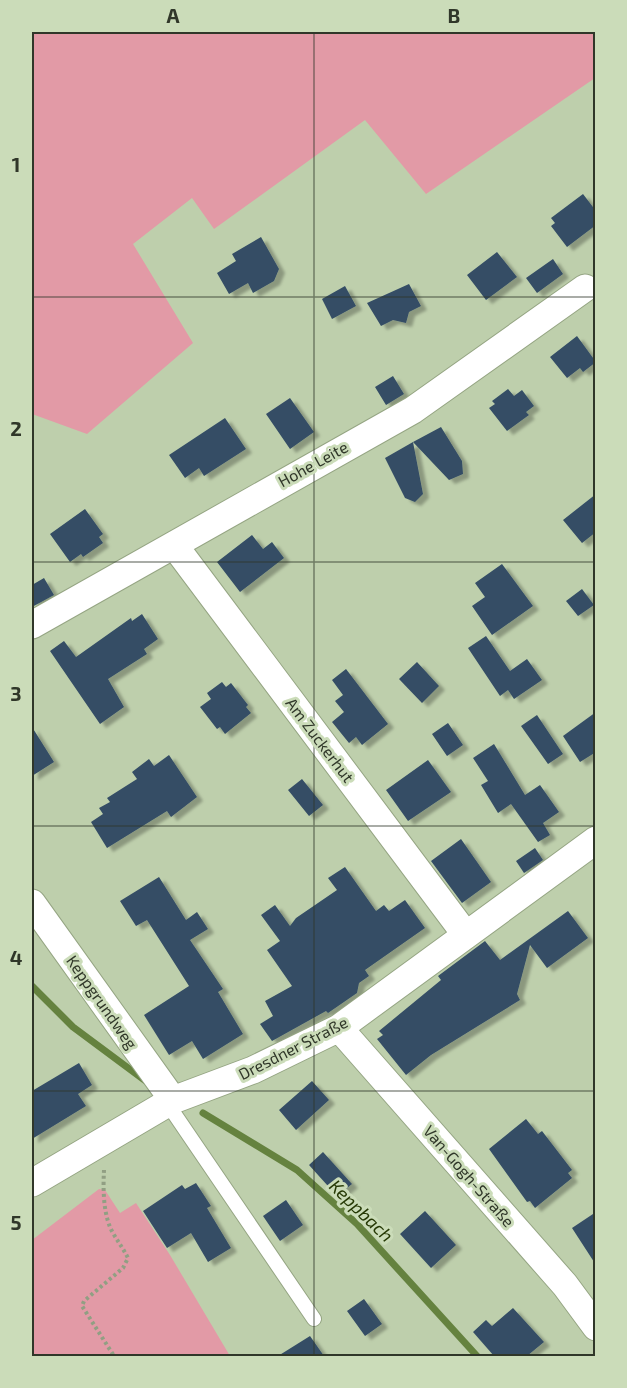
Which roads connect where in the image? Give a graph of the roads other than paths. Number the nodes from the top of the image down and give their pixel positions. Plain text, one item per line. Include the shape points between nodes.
1 (585, 288) dead end
2 (174, 545) junction
3 (32, 625) edge
4 (596, 840) edge
5 (32, 903) edge
6 (466, 935) junction
7 (339, 1028) junction
8 (170, 1102) junction
9 (32, 1183) edge
10 (592, 1316) edge
11 (314, 1319) dead end

1 - 2 street, Hohe Leite via 413,410
2 - 3 street, Hohe Leite
2 - 6 street, Am Zuckerhut
4 - 6 street, Dresdner Straße
5 - 8 street, Keppgrundweg
6 - 7 street, Dresdner Straße
7 - 8 street, Dresdner Straße via 253,1070
7 - 10 street, Van-Gogh-Straße
8 - 9 street, Dresdner Straße
8 - 11 lane

